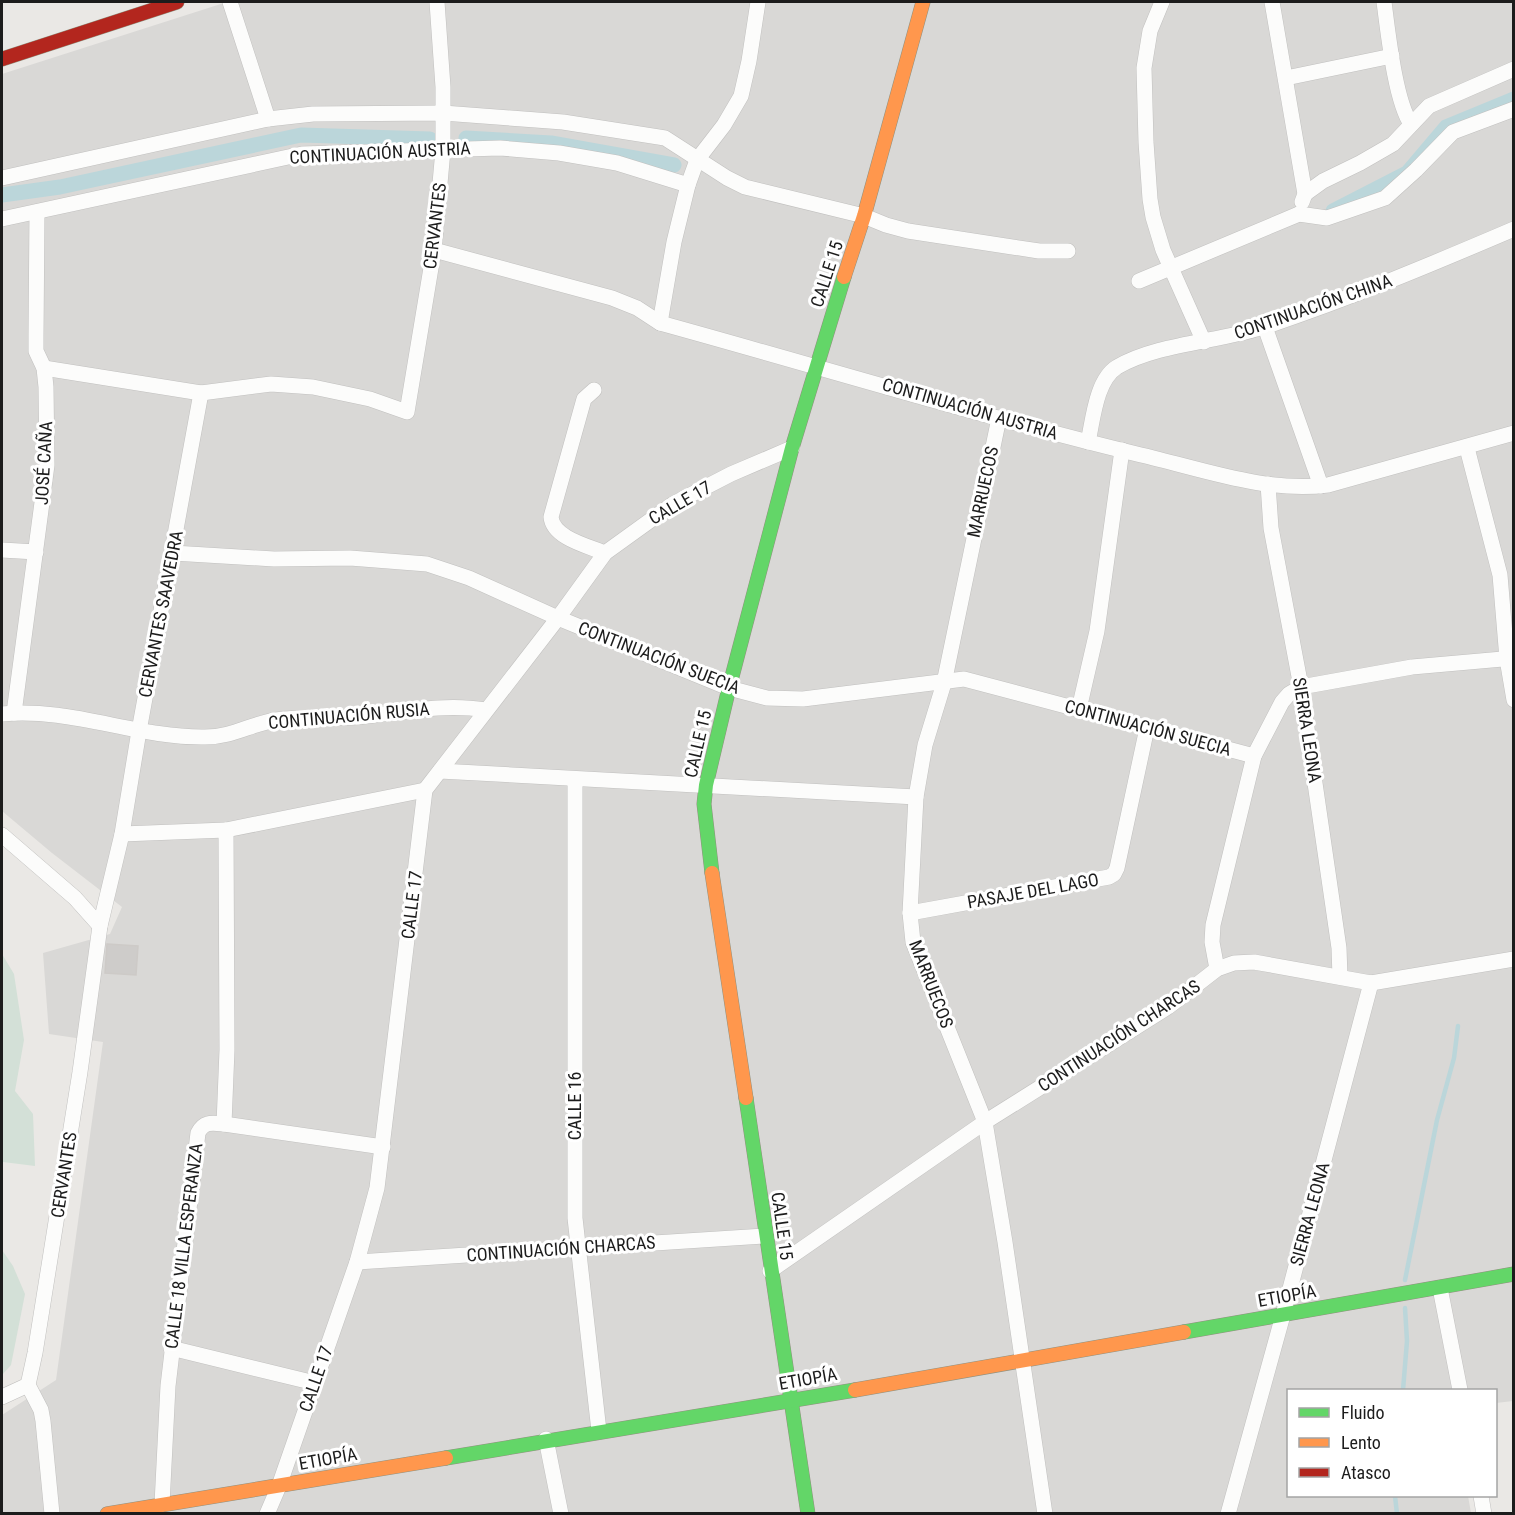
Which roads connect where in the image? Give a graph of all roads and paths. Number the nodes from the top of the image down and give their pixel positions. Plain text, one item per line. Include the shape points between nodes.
1 (177, 2) edge
2 (230, 2) edge
3 (437, 2) edge
4 (758, 2) edge
5 (923, 2) edge
6 (1162, 2) edge
7 (1272, 2) edge
8 (1384, 2) edge
9 (1392, 56) junction
10 (2, 58) edge
11 (1514, 69) edge
12 (1286, 78) junction
13 (1514, 109) edge
14 (443, 113) junction
15 (268, 119) junction
16 (1411, 124) junction
17 (444, 150) junction
18 (697, 160) junction
19 (2, 178) edge
20 (688, 185) junction
21 (1305, 194) junction
22 (38, 212) junction
23 (1299, 214) junction
24 (864, 216) junction
25 (2, 219) edge
26 (1514, 229) edge
27 (434, 250) junction
28 (1068, 251) dead end
29 (1171, 268) junction
30 (1139, 281) dead end
31 (660, 322) junction
32 (1265, 327) junction
33 (1204, 342) junction
34 (816, 366) junction
35 (44, 368) junction
36 (594, 390) dead end
37 (201, 393) junction
38 (999, 418) junction
39 (1514, 433) edge
40 (1088, 442) junction
41 (792, 448) junction
42 (1467, 448) junction
43 (1122, 450) junction
44 (1268, 484) junction
45 (1321, 486) junction
46 (2, 550) edge
47 (36, 552) junction
48 (173, 554) junction
49 (605, 554) junction
50 (1507, 574) edge
51 (558, 618) junction
52 (1510, 659) edge
53 (944, 682) junction
54 (1301, 687) junction
55 (729, 688) junction
56 (1514, 700) edge
57 (1079, 709) junction
58 (485, 710) junction
59 (8, 714) edge
60 (1147, 728) junction
61 (139, 731) junction
62 (1254, 756) junction
63 (440, 771) junction
64 (575, 779) junction
65 (706, 785) junction
66 (425, 790) junction
67 (916, 797) junction
68 (226, 831) junction
69 (122, 834) junction
70 (2, 835) edge
71 (910, 913) junction
72 (100, 926) junction
73 (1514, 959) edge
74 (1217, 969) junction
75 (1340, 977) junction
76 (1371, 983) junction
77 (985, 1122) junction
78 (224, 1124) junction
79 (383, 1147) junction
80 (765, 1236) junction
81 (578, 1248) junction
82 (357, 1262) junction
83 (770, 1271) junction
84 (1514, 1274) edge
85 (1440, 1288) junction
86 (1283, 1315) junction
87 (171, 1348) junction
88 (1023, 1360) junction
89 (315, 1383) junction
90 (28, 1385) junction
91 (1460, 1389) edge
92 (2, 1397) edge
93 (790, 1401) junction
94 (599, 1431) junction
95 (546, 1439) junction
96 (279, 1486) junction
97 (1481, 1497) edge
98 (162, 1504) junction
99 (52, 1514) edge
100 (107, 1514) edge
101 (267, 1514) edge
102 (561, 1514) edge
103 (808, 1514) edge
104 (1045, 1514) edge
105 (1228, 1514) edge
106 (1484, 1514) edge

1 - 10 street
2 - 15 street
3 - 14 street, CERVANTES
4 - 18 street via 741,96
5 - 24 street, CALLE 15
6 - 29 street via 1150,32 1143,85 1153,217
7 - 12 street
8 - 9 street
9 - 12 street
9 - 16 street
11 - 16 street via 1429,106
12 - 21 street
13 - 23 street via 1453,132 1384,198 1327,218
14 - 15 street via 313,114
14 - 17 street, CERVANTES
14 - 18 street via 563,122 665,138
15 - 19 street
16 - 21 street via 1393,144
17 - 20 street, CONTINUACIÓN AUSTRIA via 500,148 559,153 617,163
17 - 22 street, CONTINUACIÓN AUSTRIA via 302,154
17 - 27 street, CERVANTES
18 - 20 street
18 - 24 street via 745,187
20 - 31 street
21 - 23 street
22 - 25 street, CONTINUACIÓN AUSTRIA
22 - 35 street, JOSÉ CAÑA via 36,351
23 - 29 street
24 - 28 street via 908,231 1039,251
24 - 34 street, CALLE 15
26 - 32 street, CONTINUACIÓN CHINA via 1402,277
27 - 31 street, CONTINUACIÓN AUSTRIA via 619,300
27 - 37 street, CERVANTES via 407,412 370,399 313,387 271,384
29 - 30 street
29 - 33 street
31 - 34 street, CONTINUACIÓN AUSTRIA
32 - 33 street, CONTINUACIÓN CHINA
32 - 45 street
33 - 40 street, CONTINUACIÓN CHINA via 1156,352 1116,368 1102,384
34 - 38 street, CONTINUACIÓN AUSTRIA
34 - 41 street, CALLE 15
35 - 37 street
35 - 47 street, JOSÉ CAÑA via 47,465
36 - 49 street via 584,399 551,517 560,533
37 - 48 street, CERVANTES SAAVEDRA
38 - 40 street, CONTINUACIÓN AUSTRIA
38 - 53 street, MARRUECOS
39 - 42 street, CONTINUACIÓN AUSTRIA
40 - 43 street, CONTINUACIÓN AUSTRIA
41 - 49 street, CALLE 17 via 673,504
41 - 55 street, CALLE 15
42 - 45 street, CONTINUACIÓN AUSTRIA
42 - 50 street
43 - 44 street, CONTINUACIÓN AUSTRIA
43 - 57 street via 1097,631
44 - 45 street, CONTINUACIÓN AUSTRIA
44 - 54 street, SIERRA LEONA via 1270,528
46 - 47 street
47 - 59 street, JOSÉ CAÑA
48 - 51 street, CONTINUACIÓN SUECIA via 427,564
48 - 61 street, CERVANTES SAAVEDRA
49 - 51 street, CALLE 17
50 - 52 street
51 - 55 street, CONTINUACIÓN SUECIA
51 - 58 street, CALLE 17
52 - 54 street via 1412,668
52 - 56 street
53 - 55 street, CONTINUACIÓN SUECIA via 803,699 767,698
53 - 57 street, CONTINUACIÓN SUECIA via 964,679
53 - 67 street, MARRUECOS via 925,745
54 - 62 street via 1282,702
54 - 75 street, SIERRA LEONA
55 - 65 street, CALLE 15
57 - 60 street, CONTINUACIÓN SUECIA
58 - 61 street, CONTINUACIÓN RUSIA via 455,707 360,717 275,720 218,737
58 - 63 street, CALLE 17
59 - 61 street, CONTINUACIÓN RUSIA via 51,715
60 - 62 street, CONTINUACIÓN SUECIA
60 - 71 street, PASAJE DEL LAGO via 1114,874
61 - 69 street, CERVANTES SAAVEDRA
62 - 74 street via 1213,925
63 - 64 street
63 - 66 street, CALLE 17
64 - 65 street
64 - 81 street, CALLE 16
65 - 67 street
65 - 80 street, CALLE 15 via 706,832
66 - 68 street
66 - 79 street, CALLE 17
67 - 71 street, MARRUECOS
68 - 69 street
68 - 78 street, CALLE 18 VILLA ESPERANZA
69 - 72 street, CERVANTES
70 - 72 street via 75,898
71 - 77 street, MARRUECOS via 913,942
72 - 90 street, CERVANTES
73 - 76 street, CONTINUACIÓN CHARCAS
74 - 75 street, CONTINUACIÓN CHARCAS via 1254,962
74 - 77 street, CONTINUACIÓN CHARCAS via 1168,1007
75 - 76 street, CONTINUACIÓN CHARCAS
76 - 86 street, SIERRA LEONA
77 - 83 street, CONTINUACIÓN CHARCAS
77 - 88 street, MARRUECOS
78 - 79 street
78 - 87 street, CALLE 18 VILLA ESPERANZA via 209,1123 198,1133
79 - 82 street, CALLE 17
80 - 81 street, CONTINUACIÓN CHARCAS
80 - 83 street, CALLE 15
81 - 82 street, CONTINUACIÓN CHARCAS
81 - 94 street, CALLE 16
82 - 89 street, CALLE 17
83 - 93 street, CALLE 15
84 - 85 street, ETIOPÍA
85 - 86 street, ETIOPÍA
85 - 91 street
86 - 88 street, ETIOPÍA
86 - 105 street, SIERRA LEONA
87 - 89 street
87 - 98 street, CALLE 18 VILLA ESPERANZA
88 - 93 street, ETIOPÍA
88 - 104 street, MARRUECOS
89 - 96 street, CALLE 17
90 - 92 street
90 - 99 street via 43,1421
93 - 94 street, ETIOPÍA
93 - 103 street, CALLE 15
94 - 95 street, ETIOPÍA
95 - 96 street, ETIOPÍA
95 - 102 street
96 - 98 street, ETIOPÍA
96 - 101 street, CALLE 17
97 - 106 street
98 - 100 street, ETIOPÍA

